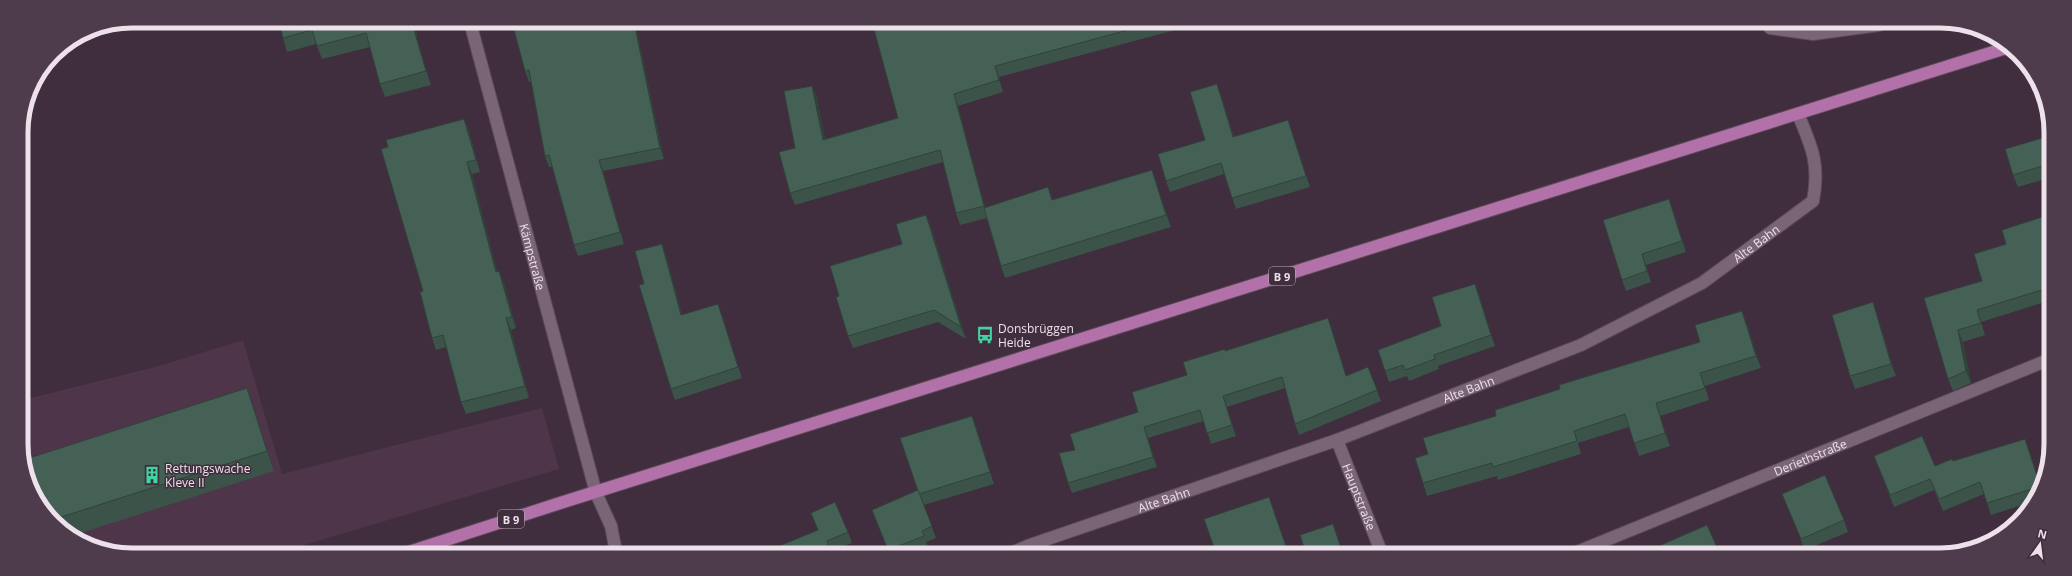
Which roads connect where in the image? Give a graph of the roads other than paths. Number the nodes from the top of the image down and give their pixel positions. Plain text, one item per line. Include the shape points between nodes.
1 (472, 28) edge
2 (1770, 28) edge
3 (1853, 28) edge
4 (2003, 49) edge
5 (1798, 114) junction
6 (2044, 362) edge
7 (1337, 440) junction
8 (596, 493) junction
9 (422, 548) edge
10 (615, 548) edge
11 (1024, 548) edge
12 (1380, 548) edge
13 (1587, 548) edge

1 - 8 street, Kämpstraße
2 - 3 street via 1813,34
4 - 5 main road, B 9
5 - 7 street, Alte Bahn via 1813,148 1817,181 1813,202 1702,283 1581,345
5 - 8 main road, B 9
6 - 13 street, Deriethstraße
7 - 11 street, Alte Bahn
7 - 12 street, Hauptstraße
8 - 9 main road, B 9
8 - 10 street, Kämpstraße via 611,526

